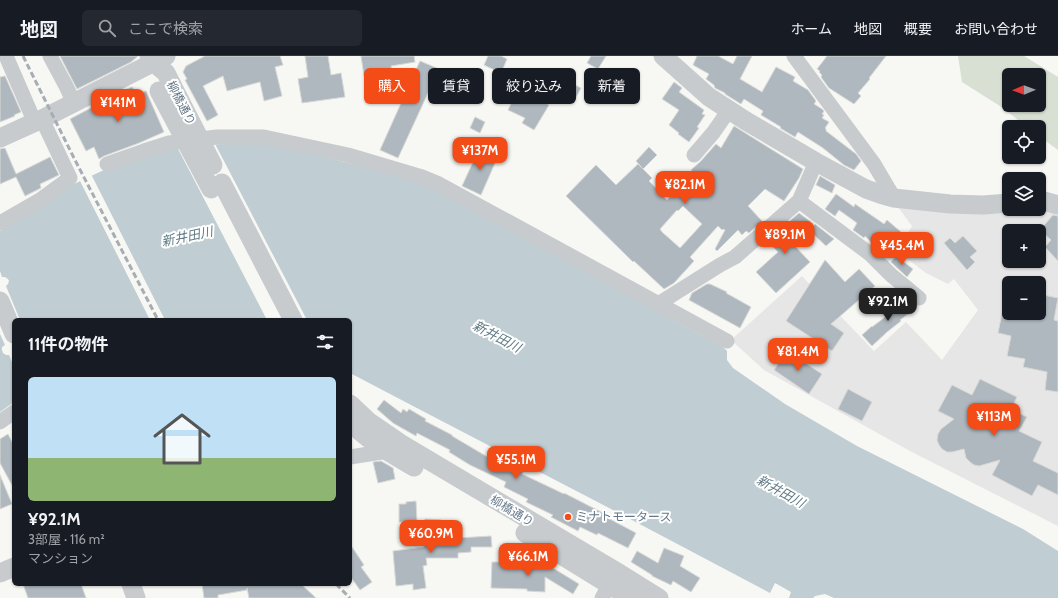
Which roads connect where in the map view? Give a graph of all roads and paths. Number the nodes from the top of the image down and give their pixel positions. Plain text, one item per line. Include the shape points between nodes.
1 (6, 56) edge
2 (50, 56) edge
3 (663, 56) edge
4 (794, 56) edge
5 (156, 58) edge
6 (165, 88) junction
7 (74, 103) junction
8 (729, 110) junction
9 (38, 121) junction
10 (0, 138) edge
11 (694, 155) dead end
12 (816, 162) junction
13 (107, 164) dead end
14 (894, 198) junction
15 (799, 201) junction
16 (1046, 202) edge
17 (1002, 204) edge
18 (1058, 205) edge
19 (0, 223) edge
20 (919, 298) dead end
21 (0, 301) edge
22 (658, 304) junction
23 (279, 318) edge
24 (292, 318) edge
25 (12, 329) edge
26 (727, 341) dead end
27 (352, 408) edge
28 (12, 413) edge
29 (0, 422) edge
30 (359, 424) edge
31 (388, 452) junction
32 (352, 457) edge
33 (12, 568) edge
34 (0, 573) edge
35 (610, 585) edge
36 (132, 586) edge
37 (136, 598) edge
38 (631, 598) edge
39 (659, 598) edge

1 - 9 street
2 - 7 street
3 - 8 street via 708,97
4 - 14 street via 874,164
5 - 6 street, 柳橋通り via 153,80
5 - 7 street
6 - 23 street, 柳橋通り, bridge
6 - 24 street, 柳橋通り, bridge
7 - 9 street
8 - 11 street via 713,134
8 - 12 street
9 - 10 street
9 - 19 street via 70,178 40,200
12 - 14 street via 866,189
12 - 15 street
13 - 22 street via 169,144 217,137 264,136 348,155 439,184
14 - 17 street via 950,204
15 - 20 street via 870,254
15 - 22 street via 735,257
16 - 18 street
21 - 25 street
22 - 26 street
27 - 30 street, 柳橋通り
28 - 29 street
30 - 31 street, 柳橋通り
30 - 35 street, 柳橋通り via 403,445
31 - 32 street
31 - 35 street, 柳橋通り
33 - 34 street
35 - 38 street, 柳橋通り
35 - 39 street, 柳橋通り
36 - 37 street

